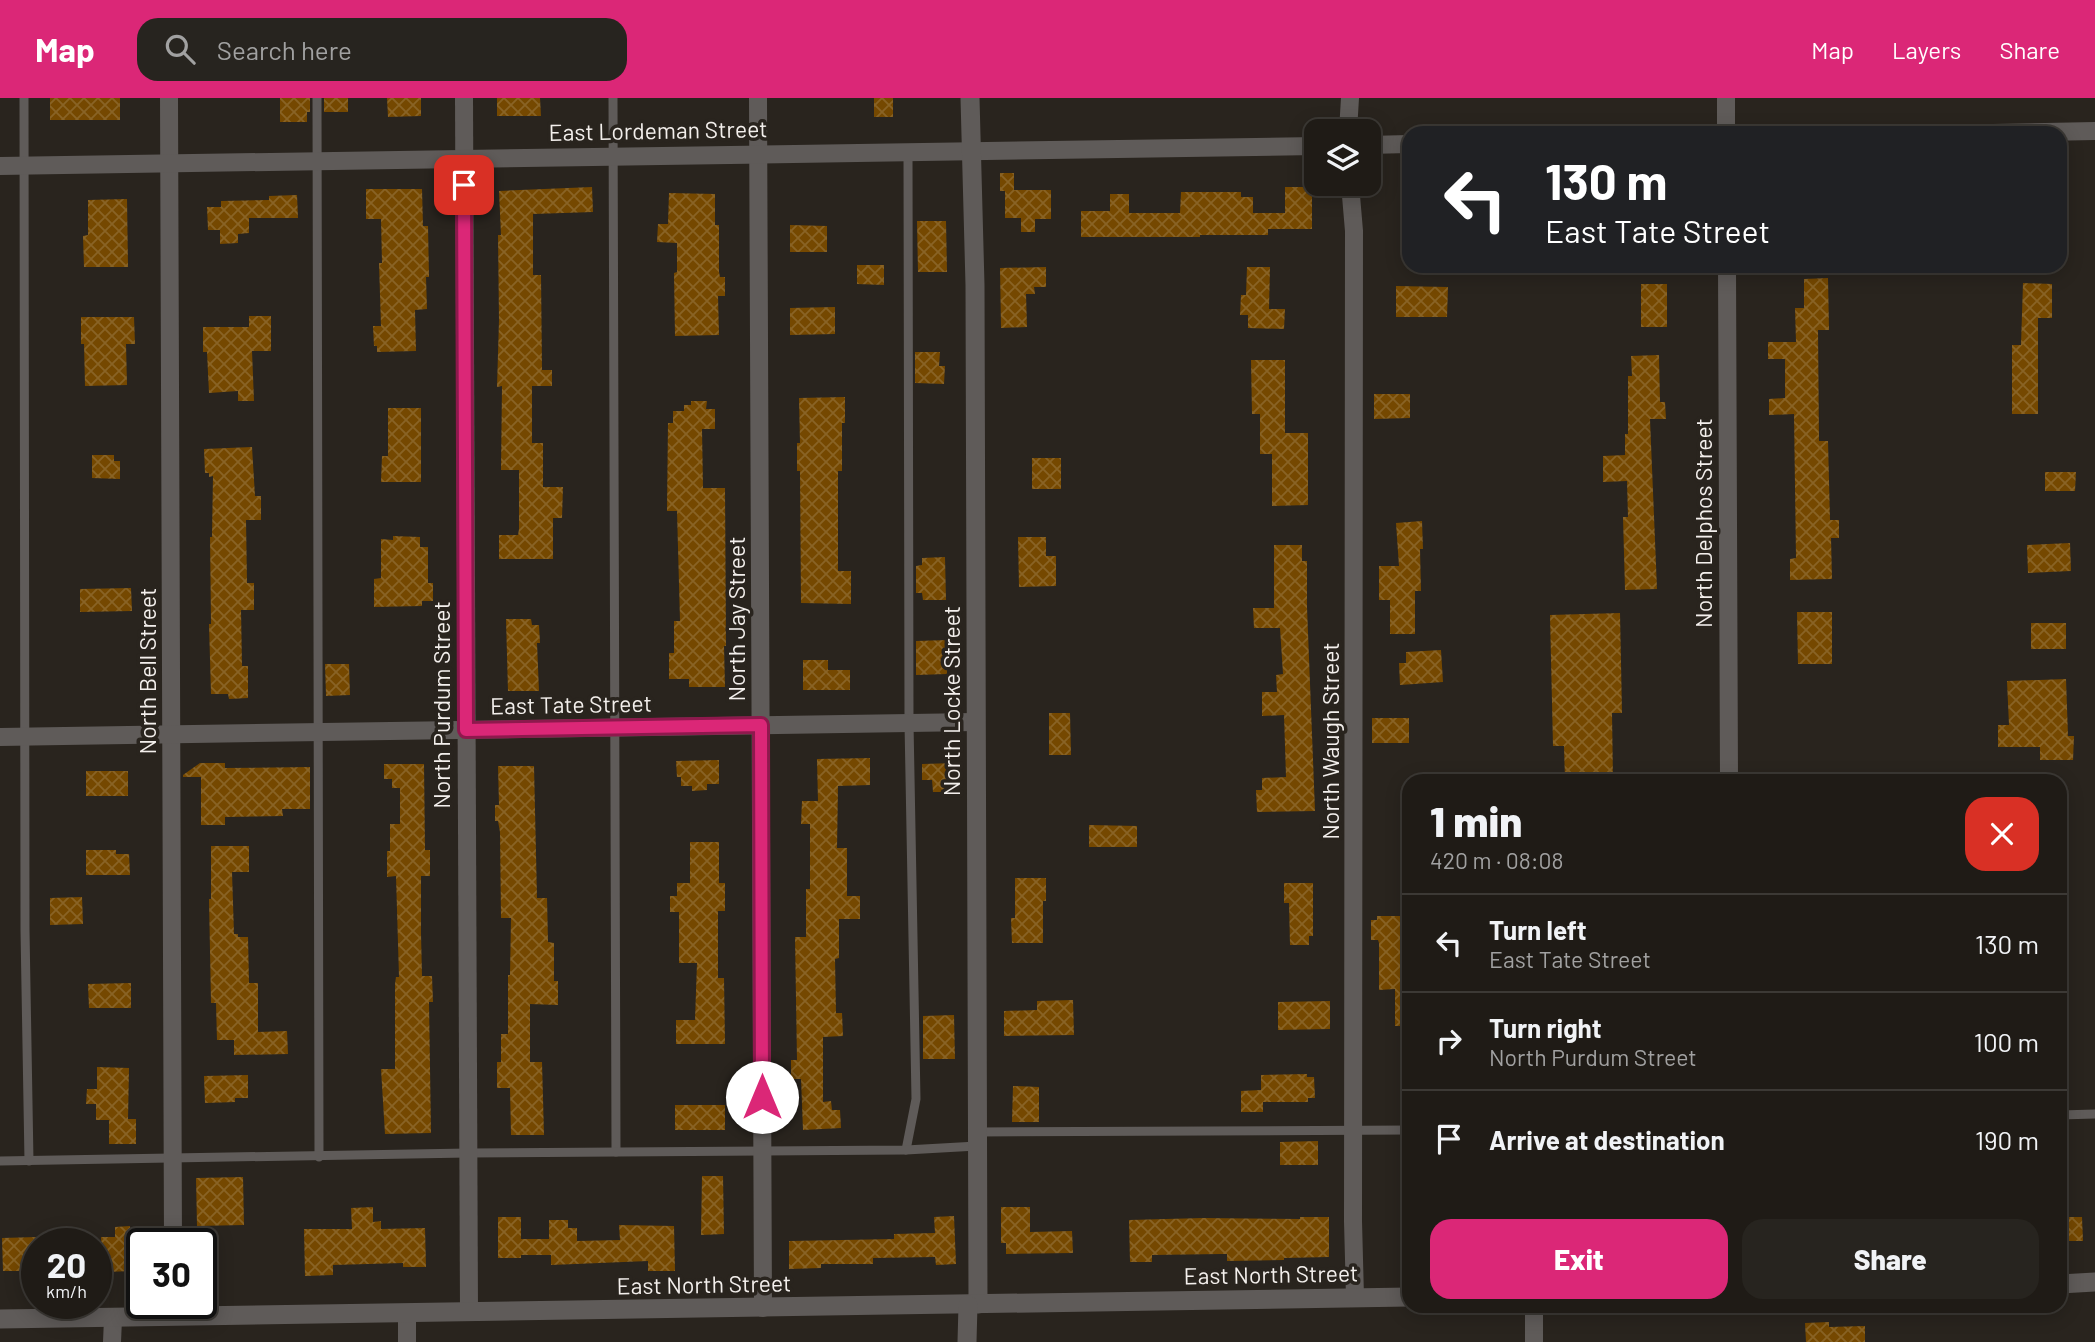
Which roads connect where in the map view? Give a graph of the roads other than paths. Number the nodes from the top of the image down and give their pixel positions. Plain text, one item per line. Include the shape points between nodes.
1 (24, 98) edge
2 (169, 98) edge
3 (317, 98) edge
4 (464, 98) edge
5 (613, 98) edge
6 (758, 98) edge
7 (970, 98) edge
8 (1350, 98) edge
9 (1726, 98) edge
10 (1349, 119) edge
11 (1726, 126) edge
12 (2095, 131) edge
13 (2067, 132) edge
14 (1402, 144) edge
15 (1381, 145) edge
16 (1304, 146) edge
17 (971, 150) junction
18 (908, 152) junction
19 (758, 153) junction
20 (614, 156) junction
21 (464, 158) junction
22 (318, 161) junction
23 (169, 163) junction
24 (24, 165) junction
25 (0, 166) edge
26 (1351, 196) edge
27 (1727, 273) edge
28 (975, 722) junction
29 (909, 723) junction
30 (761, 725) junction
31 (615, 728) junction
32 (466, 730) junction
33 (319, 732) junction
34 (172, 734) junction
35 (0, 737) edge
36 (26, 737) junction
37 (1729, 774) edge
38 (2095, 1114) edge
39 (2067, 1115) edge
40 (1402, 1129) edge
41 (1354, 1131) junction
42 (977, 1139) junction
43 (763, 1150) junction
44 (906, 1150) junction
45 (616, 1152) junction
46 (468, 1153) junction
47 (319, 1157) junction
48 (172, 1160) junction
49 (0, 1161) edge
50 (29, 1161) junction
51 (173, 1228) edge
52 (2095, 1282) edge
53 (2067, 1284) edge
54 (1355, 1297) junction
55 (1402, 1297) edge
56 (973, 1304) junction
57 (763, 1308) junction
58 (217, 1311) edge
59 (469, 1312) junction
60 (407, 1313) junction
61 (1534, 1313) edge
62 (126, 1317) edge
63 (113, 1318) junction
64 (0, 1319) edge
65 (112, 1342) edge
66 (407, 1342) edge
67 (967, 1342) edge
68 (1534, 1342) edge

1 - 24 lane
2 - 23 street, North Bell Street
3 - 22 lane
4 - 21 street, North Purdum Street
5 - 20 lane
6 - 19 street, North Jay Street
7 - 17 street, North Locke Street
8 - 10 street
9 - 11 street
12 - 13 street
14 - 15 street
16 - 17 street, East Lordeman Street
17 - 18 street, East Lordeman Street
17 - 28 street, North Locke Street
18 - 19 street, East Lordeman Street
18 - 29 lane
19 - 20 street, East Lordeman Street
19 - 30 street, North Jay Street
20 - 21 street, East Lordeman Street
20 - 31 lane
21 - 22 street, East Lordeman Street
21 - 32 street, North Purdum Street
22 - 23 street, East Lordeman Street
22 - 33 lane
23 - 24 street, East Lordeman Street
23 - 34 street, North Bell Street
24 - 25 street, East Lordeman Street
24 - 36 lane
26 - 41 street, North Waugh Street
27 - 37 street, North Delphos Street
28 - 29 street, East Tate Street
28 - 42 street, North Locke Street
29 - 30 street, East Tate Street
29 - 44 lane via 916,1099
30 - 31 street, East Tate Street
30 - 43 street, North Jay Street
31 - 32 street, East Tate Street
31 - 45 lane
32 - 33 street, East Tate Street
32 - 46 street, North Purdum Street
33 - 34 street, East Tate Street
33 - 47 lane
34 - 36 street, East Tate Street
34 - 48 street, North Bell Street
35 - 36 street, East Tate Street
36 - 50 lane
38 - 39 lane
40 - 41 lane
41 - 42 lane
41 - 54 street, North Waugh Street
42 - 44 lane
42 - 56 street, North Locke Street
43 - 44 lane
43 - 45 lane
43 - 57 street, North Jay Street
45 - 46 lane
46 - 47 lane
46 - 59 street, North Purdum Street
47 - 48 lane
48 - 50 lane
48 - 51 street, North Bell Street
49 - 50 lane
52 - 53 street
54 - 55 street, East North Street
54 - 56 street, East North Street
56 - 57 street, East North Street
56 - 67 street, North Locke Street
57 - 59 street, East North Street
58 - 60 street, East North Street
59 - 60 street, East North Street
60 - 66 street
61 - 68 street
62 - 63 street, East North Street
63 - 64 street, East North Street
63 - 65 street

